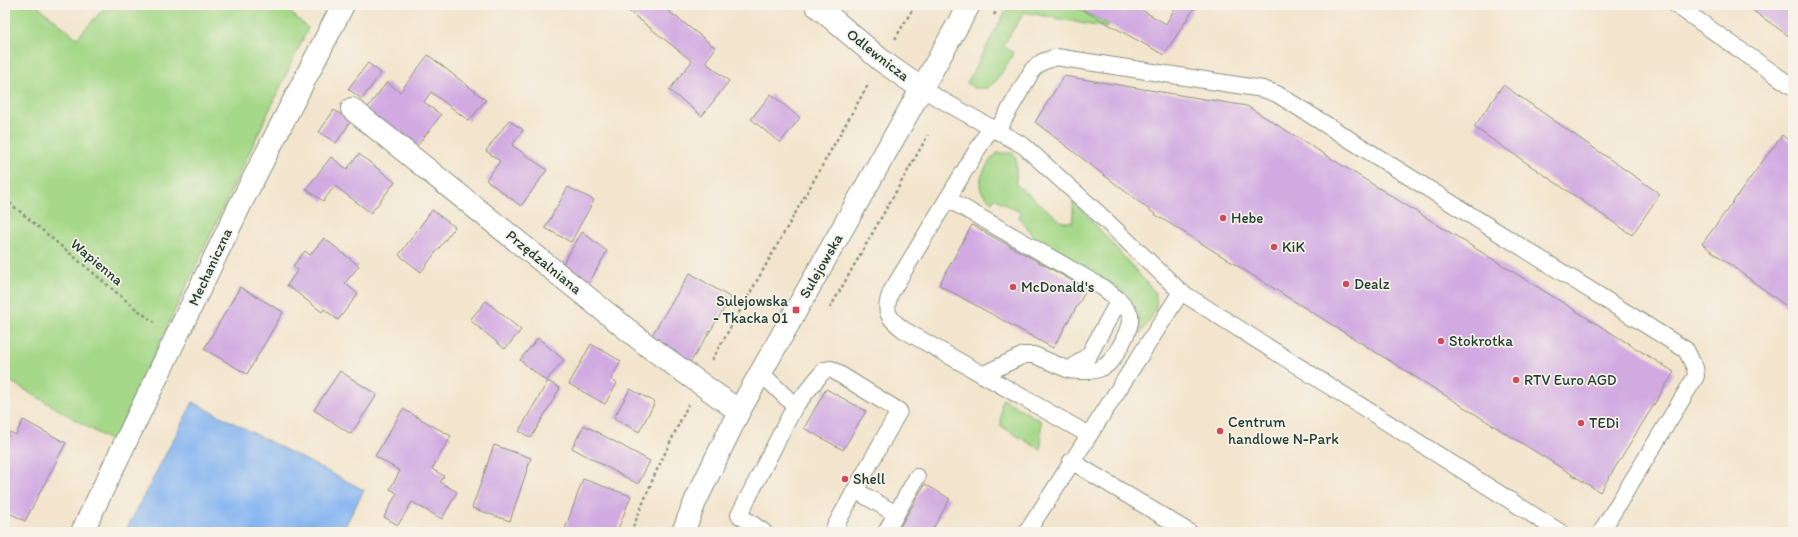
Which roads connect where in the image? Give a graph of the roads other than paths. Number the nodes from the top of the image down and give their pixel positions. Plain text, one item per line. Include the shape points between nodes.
1 (343, 5) edge
2 (816, 5) edge
3 (969, 5) edge
4 (1676, 5) edge
5 (1793, 87) edge
6 (922, 89) junction
7 (352, 109) dead end
8 (994, 129) junction
9 (948, 199) junction
10 (1181, 292) junction
11 (1119, 300) junction
12 (1069, 370) junction
13 (761, 373) junction
14 (982, 375) junction
15 (795, 406) junction
16 (739, 411) junction
17 (1089, 435) junction
18 (1072, 461) junction
19 (917, 477) dead end
20 (855, 490) junction
21 (896, 514) junction
22 (82, 532) edge
23 (683, 532) edge
24 (764, 532) edge
25 (832, 532) edge
26 (886, 532) edge
27 (1027, 532) edge
28 (1188, 532) edge
29 (1560, 532) edge
30 (1601, 532) edge

1 - 22 street, Mechaniczna via 242,201
2 - 6 street, Odlewnicza via 882,61
3 - 6 street, Sulejowska
4 - 5 lane
6 - 8 lane
6 - 13 street, Sulejowska
7 - 16 street, Przędzalniana via 648,346
8 - 9 lane
8 - 10 lane via 1024,146
8 - 30 lane via 1033,69 1042,62 1056,57 1264,89 1276,94 1686,350 1696,368 1696,376
9 - 11 lane via 1102,287
9 - 14 lane via 891,292 886,310 895,323 904,330
10 - 17 lane
10 - 29 lane
11 - 12 lane via 1089,355
11 - 12 lane via 1130,315 1130,326 1111,361 1098,369
12 - 14 lane via 1034,355 1024,355
13 - 15 lane
13 - 16 street, Sulejowska
14 - 17 lane
15 - 20 lane via 821,374 831,369 899,411
15 - 24 lane via 739,515
16 - 23 street, Sulejowska
17 - 18 lane
18 - 27 lane
18 - 28 lane
19 - 21 lane
20 - 21 lane
20 - 25 lane
21 - 26 lane

